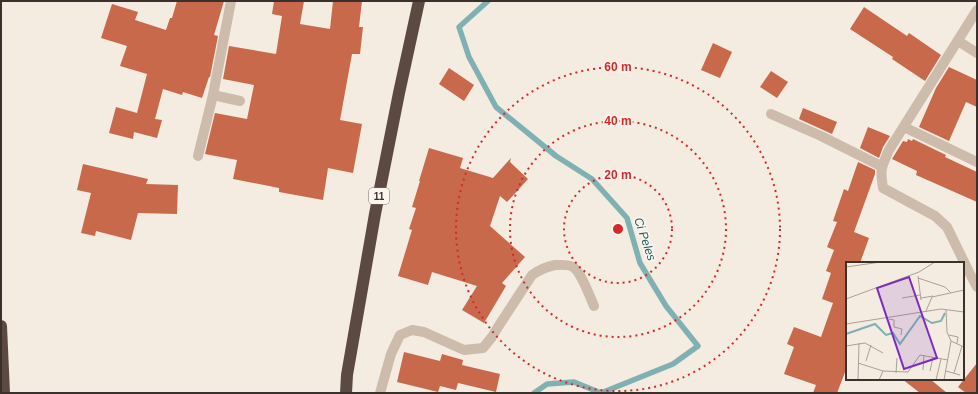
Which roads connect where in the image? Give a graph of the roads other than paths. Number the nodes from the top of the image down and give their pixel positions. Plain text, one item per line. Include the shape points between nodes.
1 (231, 1) edge
2 (419, 1) edge
3 (977, 10) edge
4 (958, 41) junction
5 (977, 53) edge
6 (213, 95) junction
7 (240, 101) dead end
8 (771, 114) dead end
9 (904, 127) junction
10 (198, 156) dead end
11 (977, 162) edge
12 (882, 166) junction
13 (977, 287) edge
14 (594, 306) dead end
15 (1, 326) edge
16 (4, 393) edge
17 (346, 393) edge
18 (380, 393) edge

1 - 6 street
2 - 17 highway, 11 via 377,206
3 - 4 street
4 - 5 street
4 - 9 street
6 - 7 street
6 - 10 street
8 - 12 street
9 - 11 street
9 - 12 street
12 - 13 street via 883,188 935,216 947,227
14 - 18 street via 579,273 573,267 562,264 540,269 532,275 483,348 464,350 424,332 412,330 400,335 391,354
15 - 16 highway

